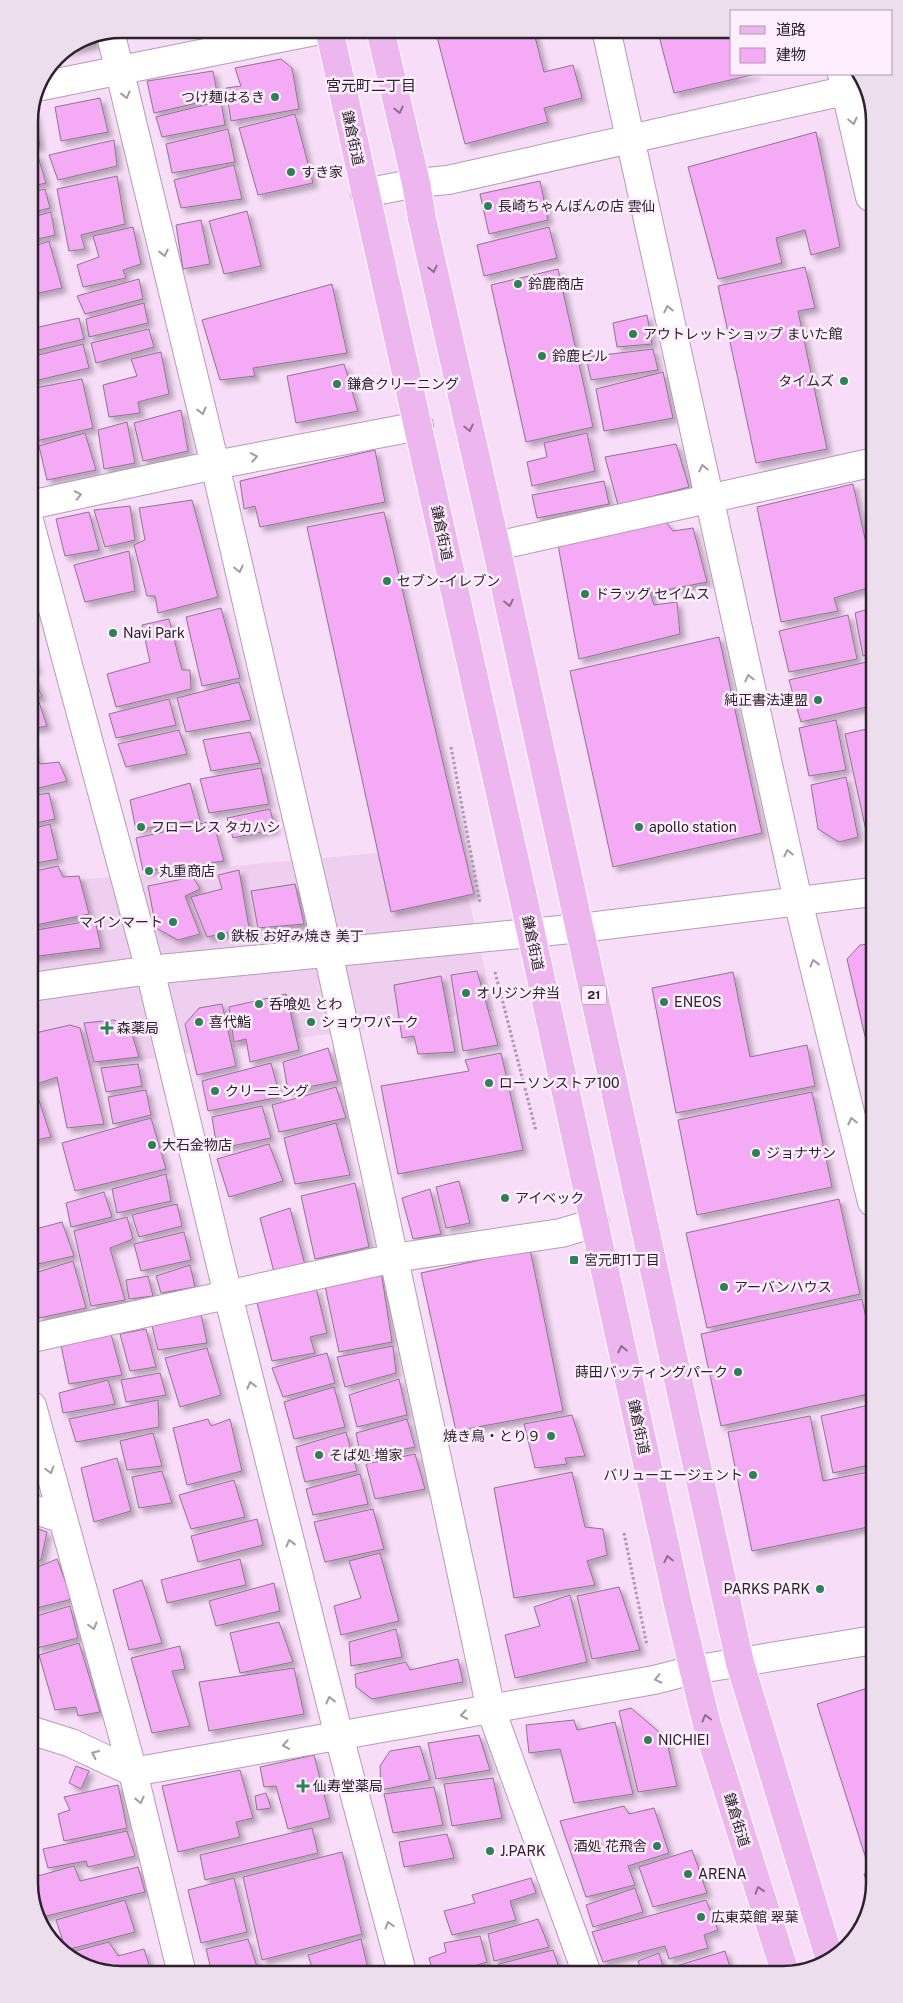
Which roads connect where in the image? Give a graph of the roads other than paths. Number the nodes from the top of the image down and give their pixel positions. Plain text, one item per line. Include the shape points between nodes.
1 (278, 38) edge
2 (331, 38) edge
3 (382, 38) edge
4 (608, 38) edge
5 (112, 39) edge
6 (119, 69) junction
7 (851, 83) edge
8 (46, 85) edge
9 (630, 140) junction
10 (866, 173) edge
11 (416, 183) junction
12 (365, 193) junction
13 (419, 426) junction
14 (866, 464) edge
15 (215, 465) junction
16 (709, 498) junction
17 (38, 503) edge
18 (496, 546) junction
19 (38, 554) edge
20 (866, 893) edge
21 (798, 901) junction
22 (581, 928) junction
23 (531, 932) junction
24 (328, 952) junction
25 (150, 970) junction
26 (38, 986) edge
27 (866, 1178) edge
28 (595, 1224) junction
29 (394, 1258) junction
30 (228, 1295) junction
31 (38, 1337) edge
32 (38, 1428) edge
33 (38, 1511) edge
34 (63, 1519) junction
35 (866, 1641) edge
36 (740, 1663) junction
37 (693, 1670) junction
38 (491, 1710) junction
39 (38, 1733) edge
40 (339, 1736) junction
41 (133, 1772) junction
42 (827, 1952) edge
43 (180, 1965) edge
44 (400, 1965) edge
45 (584, 1966) edge
46 (783, 1966) edge

1 - 6 street
2 - 12 main road, 鎌倉街道
3 -> 11 main road, 21
4 - 9 street
5 - 6 street
6 - 8 street
6 -> 15 street
7 - 9 street
7 -> 10 street
9 - 11 street via 448,180
16 -> 9 street
11 - 12 street
11 -> 18 main road, 21
12 - 13 main road, 鎌倉街道
15 -> 13 street
13 - 23 main road, 鎌倉街道
14 - 16 street
17 -> 15 street
15 -> 24 street
16 - 18 street
21 -> 16 street
18 -> 22 main road, 21
19 - 25 street
20 - 21 street
21 - 22 street
27 -> 21 street
22 - 23 street
22 - 36 main road, 21
23 - 24 street
23 - 28 main road, 鎌倉街道
24 - 25 street
24 - 29 street
25 - 26 street
25 - 30 street
28 - 29 street via 562,1233
37 -> 28 main road, 鎌倉街道
29 - 30 street
29 - 38 street
30 - 31 street
40 -> 30 street
32 -> 34 street
33 - 34 street
34 -> 41 street
35 - 36 street
36 - 37 street
36 - 42 main road, 21
37 -> 38 street
46 -> 37 main road, 鎌倉街道
38 -> 40 street
38 - 45 street
41 -> 39 street via 71,1743
40 -> 41 street
44 -> 40 street
41 -> 43 street

